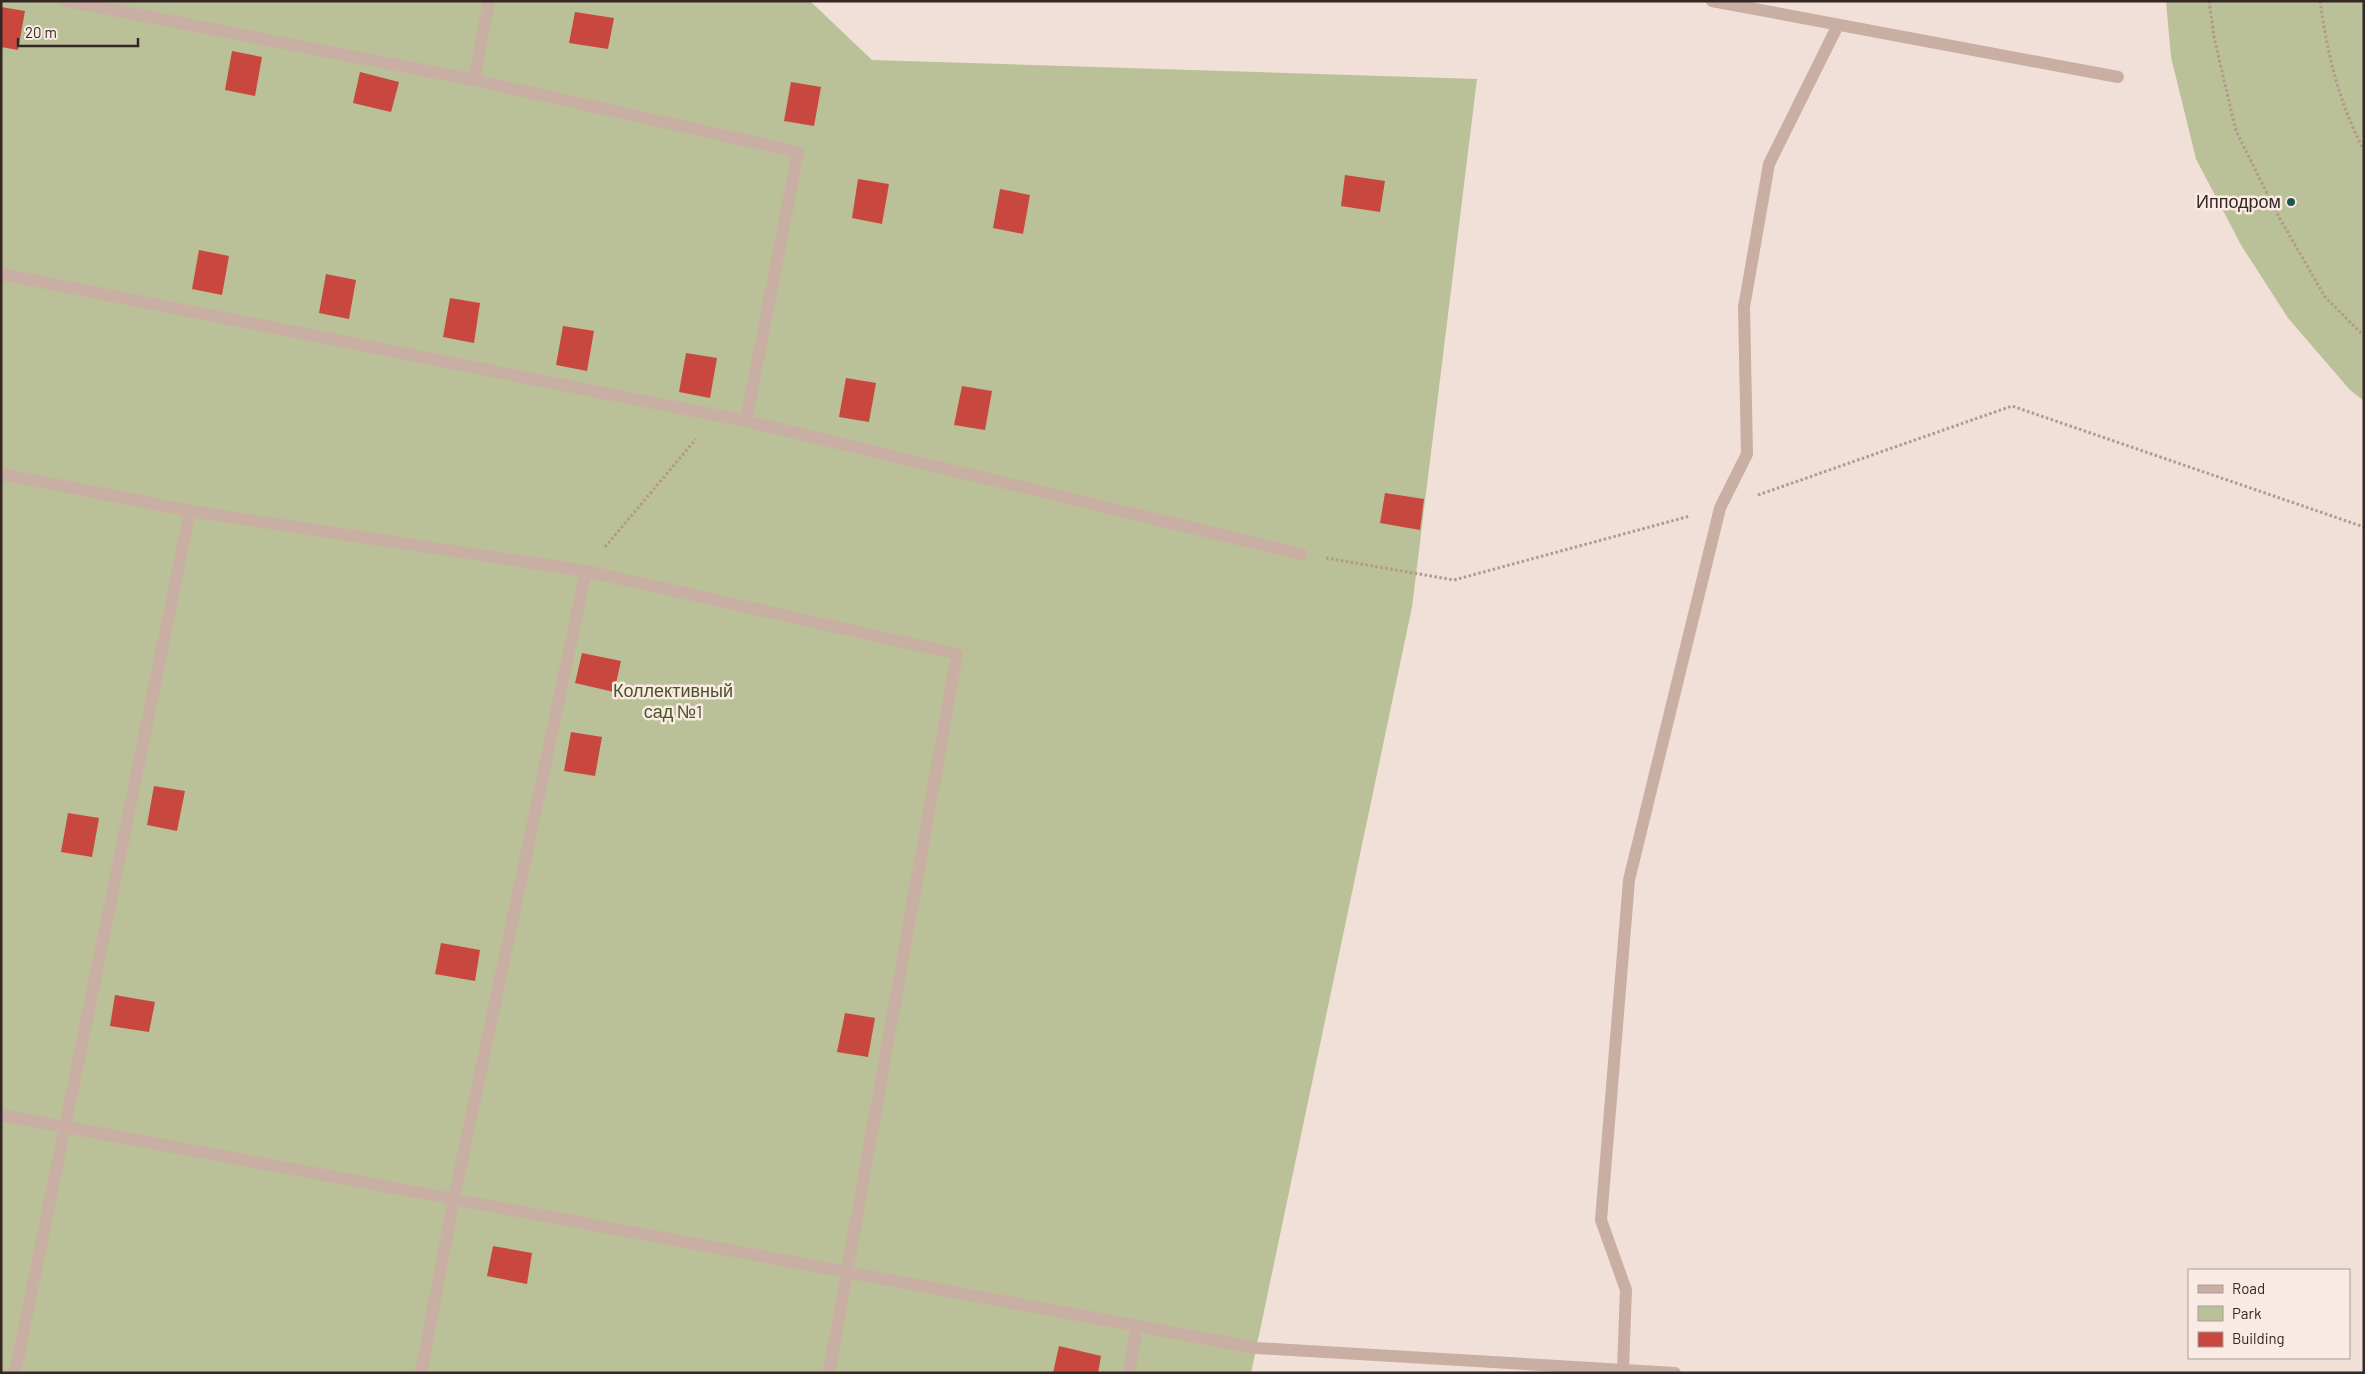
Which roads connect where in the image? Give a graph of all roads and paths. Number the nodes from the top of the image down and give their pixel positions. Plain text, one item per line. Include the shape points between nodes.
1 (67, 1) edge
2 (489, 1) edge
3 (1712, 1) edge
4 (2209, 1) edge
5 (2320, 1) edge
6 (1838, 25) junction
7 (2118, 76) dead end
8 (474, 80) junction
9 (2364, 150) edge
10 (1, 274) edge
11 (2364, 336) edge
12 (717, 415) junction
13 (746, 420) junction
14 (1, 474) edge
15 (1720, 508) junction
16 (190, 511) junction
17 (2364, 527) edge
18 (1301, 554) joint
19 (586, 571) junction
20 (1, 1115) edge
21 (66, 1127) junction
22 (454, 1198) junction
23 (848, 1271) junction
24 (1137, 1324) junction
25 (1624, 1371) edge
26 (15, 1373) edge
27 (421, 1373) edge
28 (829, 1373) edge
29 (1129, 1373) edge
30 (1675, 1373) edge

1 - 8 lane
2 - 8 lane
3 - 6 lane
4 - 11 path via 2236,131 2279,217 2325,297
5 - 9 path via 2326,43 2350,124
6 - 7 lane
6 - 15 lane via 1769,164 1744,307 1747,454
8 - 13 lane via 798,152
10 - 12 lane
12 - 13 lane
12 - 19 path
13 - 18 lane
14 - 16 lane
15 - 17 path via 2012,406
15 - 18 path via 1454,580
15 - 25 lane via 1629,880 1601,1220 1626,1290
16 - 19 lane
16 - 21 lane
19 - 22 lane
19 - 23 lane via 957,654
20 - 21 lane
21 - 22 lane
21 - 26 lane
22 - 23 lane
22 - 27 lane
23 - 24 lane
23 - 28 lane
24 - 25 lane via 1256,1348
24 - 29 lane
25 - 30 lane

